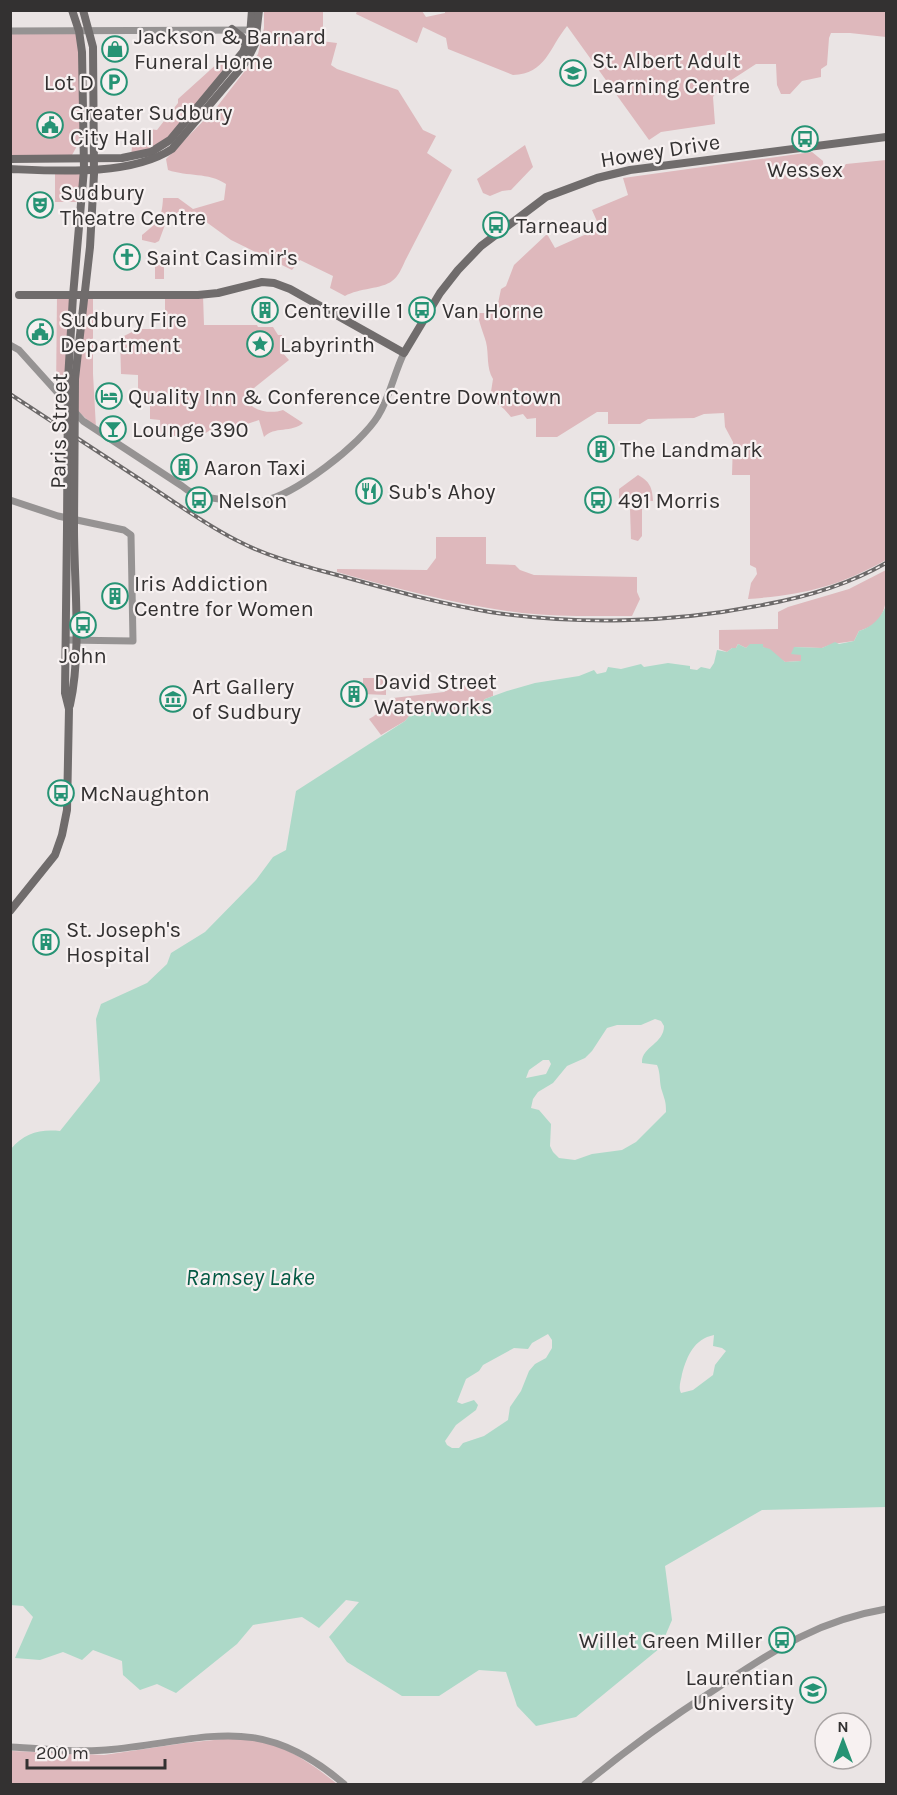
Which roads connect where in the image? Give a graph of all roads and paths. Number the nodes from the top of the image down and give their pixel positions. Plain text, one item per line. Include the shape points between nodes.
1 (72, 10) edge
2 (83, 10) edge
3 (252, 10) edge
4 (259, 10) edge
5 (89, 30) junction
6 (232, 30) junction
7 (254, 30) junction
8 (10, 31) edge
9 (79, 31) junction
10 (246, 46) junction
11 (82, 137) junction
12 (886, 137) edge
13 (10, 159) edge
14 (64, 160) junction
15 (83, 160) junction
16 (94, 160) junction
17 (110, 168) junction
18 (10, 169) edge
19 (84, 169) junction
20 (94, 169) junction
21 (93, 186) junction
22 (19, 295) dead end
23 (73, 296) junction
24 (84, 296) junction
25 (416, 332) junction
26 (387, 343) junction
27 (10, 345) edge
28 (404, 353) junction
29 (72, 379) junction
30 (10, 500) edge
31 (71, 528) junction
32 (66, 640) junction
33 (75, 641) junction
34 (69, 709) junction
35 (10, 911) edge
36 (886, 1609) edge
37 (10, 1747) edge
38 (344, 1785) edge
39 (585, 1785) edge

1 - 9 main road, Paris Street
2 - 5 main road, Paris Street
3 - 7 main road
4 - 7 main road
5 - 6 street
5 - 9 street
5 - 16 main road, Paris Street via 94,65
6 - 7 street
6 - 10 main road via 242,36
7 - 10 main road
7 - 17 main road via 246,62 172,149 142,164
8 - 9 street
9 - 11 main road, Paris Street
10 - 16 main road via 162,147 141,155
11 - 14 main road via 77,150
11 - 15 main road, Paris Street
12 - 25 main road, Howey Drive via 630,170 550,195 466,261 430,306
13 - 14 main road
14 - 15 main road
15 - 16 main road
15 - 19 main road, Paris Street
16 - 20 main road, Paris Street
17 - 20 main road
17 - 21 main road
18 - 19 main road
19 - 20 main road
19 - 23 main road, Paris Street
20 - 21 main road, Paris Street
21 - 24 main road, Paris Street
22 - 23 main road
23 - 24 main road
23 - 29 main road, Paris Street
24 - 26 main road via 210,295 257,282 274,283
24 - 29 main road, Paris Street
25 - 26 main road via 402,343
25 - 28 main road, Howey Drive
26 - 28 main road
27 - 28 street, Howey Drive via 88,425 195,495 262,501 303,483 355,442 378,417
29 - 31 main road, Paris Street, bridge
30 - 33 street via 129,532 133,539 133,642
31 - 32 main road, Paris Street
31 - 33 main road, Paris Street
32 - 33 street
32 - 34 main road, Paris Street via 65,693
33 - 34 main road, Paris Street
34 - 35 main road, Paris Street via 67,810 62,835 55,855
36 - 39 street via 841,1619 794,1639 668,1720
37 - 38 street via 93,1751 208,1736 250,1736 298,1752

